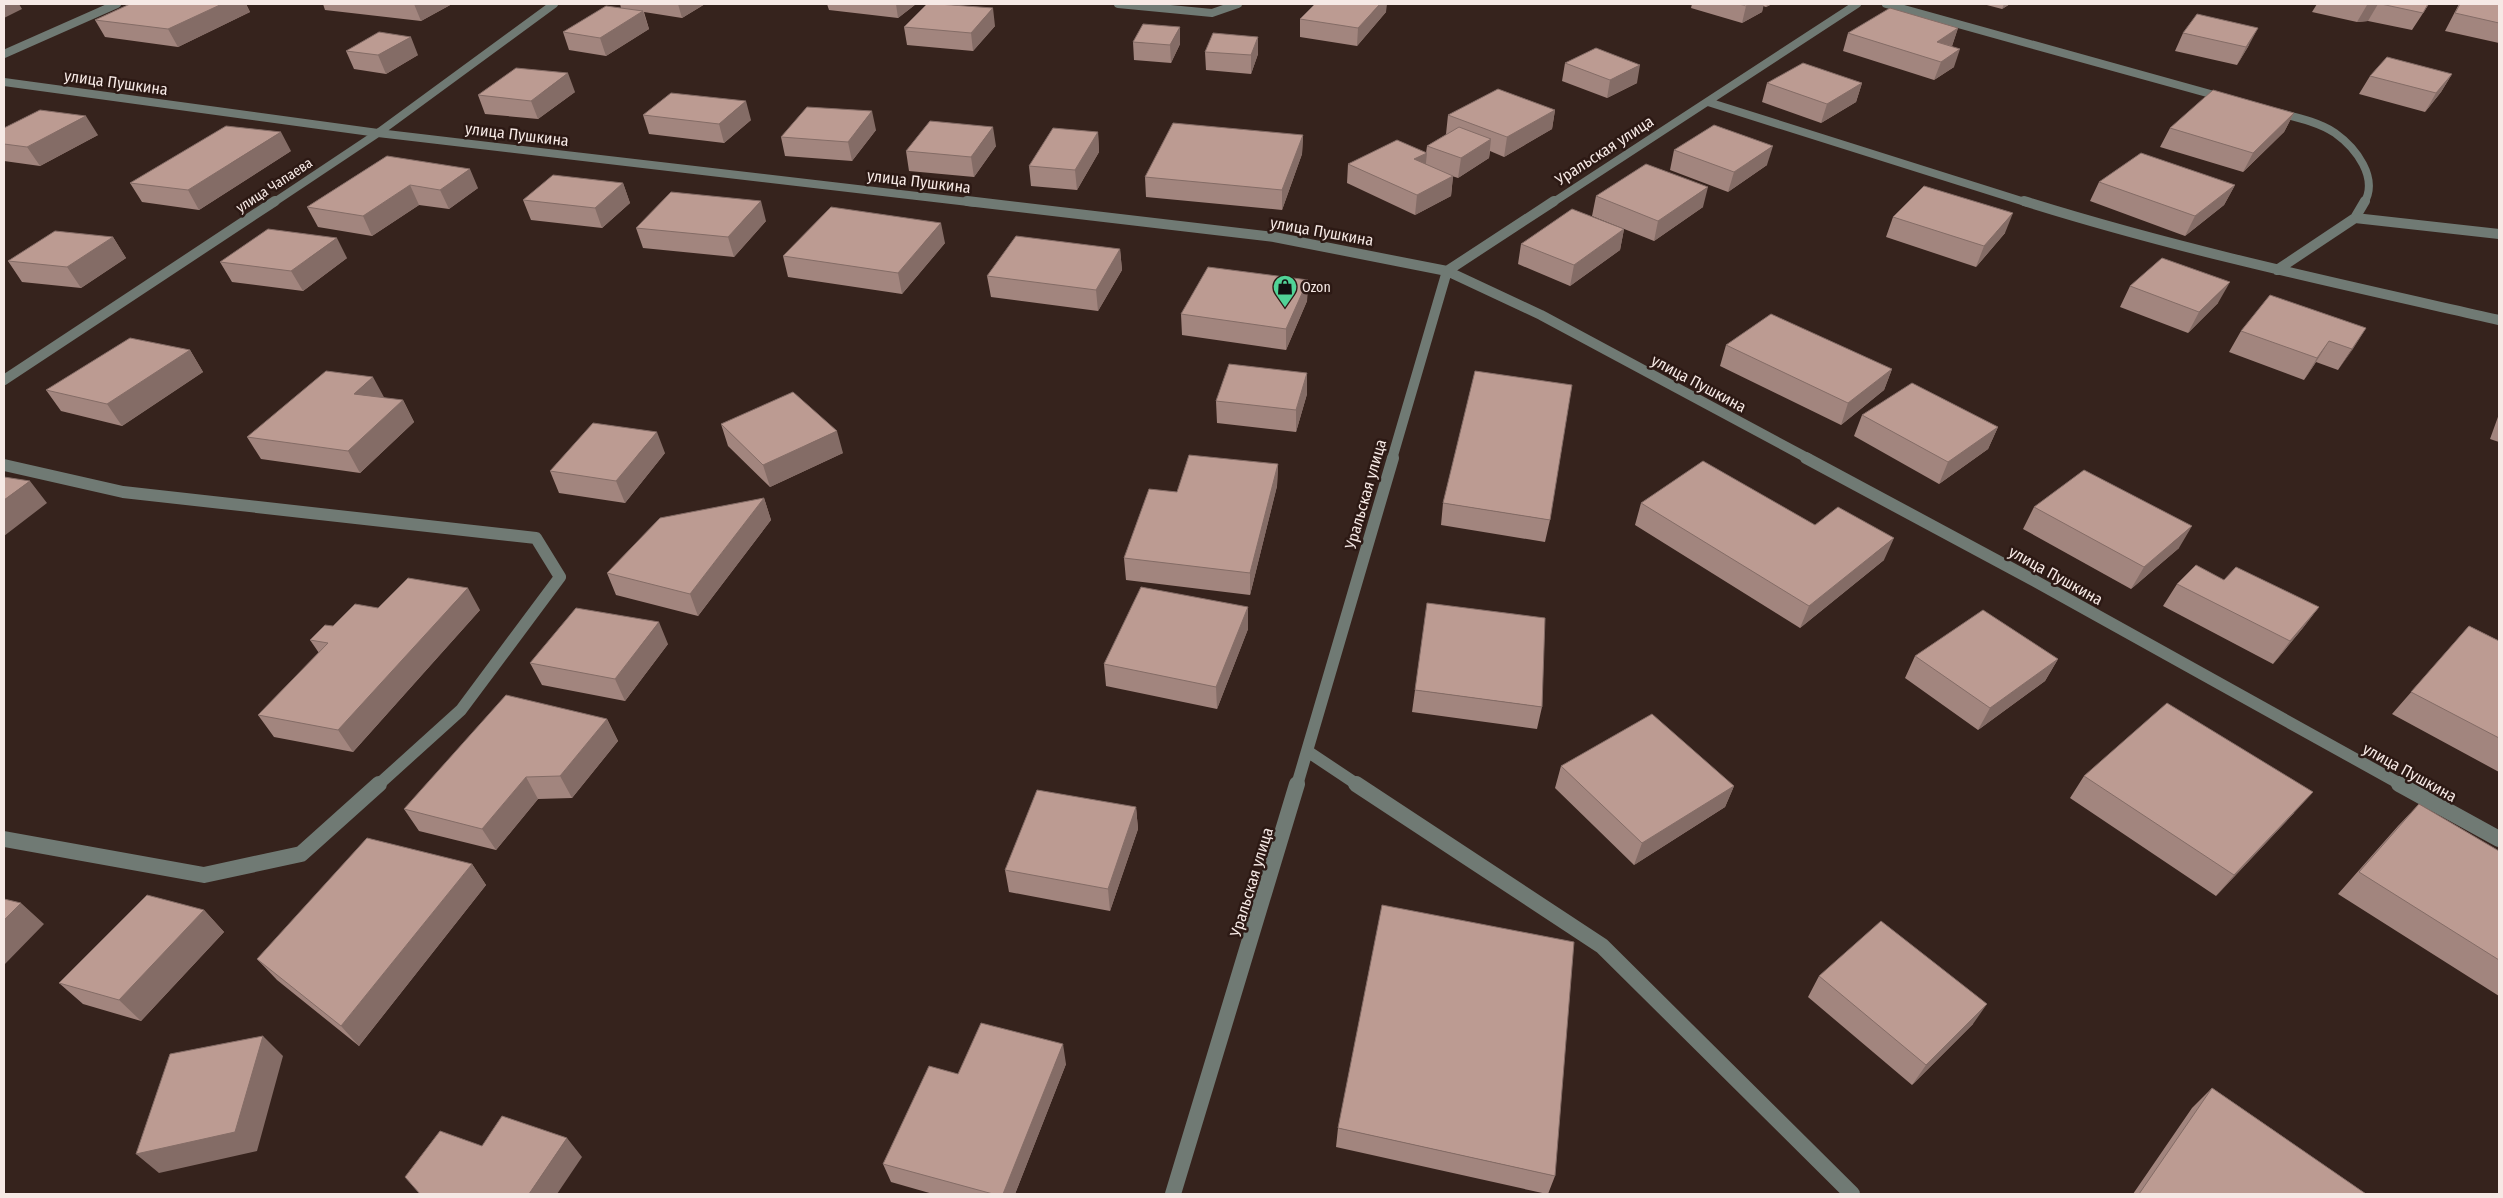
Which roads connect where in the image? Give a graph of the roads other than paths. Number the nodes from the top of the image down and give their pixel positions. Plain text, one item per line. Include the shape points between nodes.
1 (117, 4) edge
2 (554, 4) edge
3 (1118, 4) edge
4 (1238, 4) edge
5 (1857, 4) edge
6 (1886, 4) edge
7 (4, 54) edge
8 (4, 82) edge
9 (2236, 100) edge
10 (1708, 102) junction
11 (2264, 108) edge
12 (378, 133) junction
13 (2355, 218) junction
14 (2499, 234) edge
15 (2277, 270) junction
16 (1446, 272) junction
17 (2499, 320) edge
18 (4, 380) edge
19 (4, 465) edge
20 (1307, 751) junction
21 (4, 839) edge
22 (2499, 839) edge
23 (1173, 1194) edge
24 (1852, 1194) edge

1 - 7 street
2 - 12 street, улица Чапаева
3 - 4 street via 1212,13
5 - 10 street, Уральская улица
6 - 9 street
8 - 12 street, улица Пушкина
10 - 15 street via 2109,228
10 - 16 street, Уральская улица
11 - 13 street via 2335,133 2355,152 2369,174 2368,196
12 - 16 street, улица Пушкина via 1274,238 1363,253
12 - 18 street, улица Чапаева
13 - 14 street
13 - 15 street
15 - 17 street
16 - 20 street, Уральская улица
16 - 22 street, улица Пушкина via 1541,316 2035,580
19 - 21 street via 122,492 536,538 560,577 461,710 301,854 204,875
20 - 23 street, Уральская улица
20 - 24 street via 1602,946

